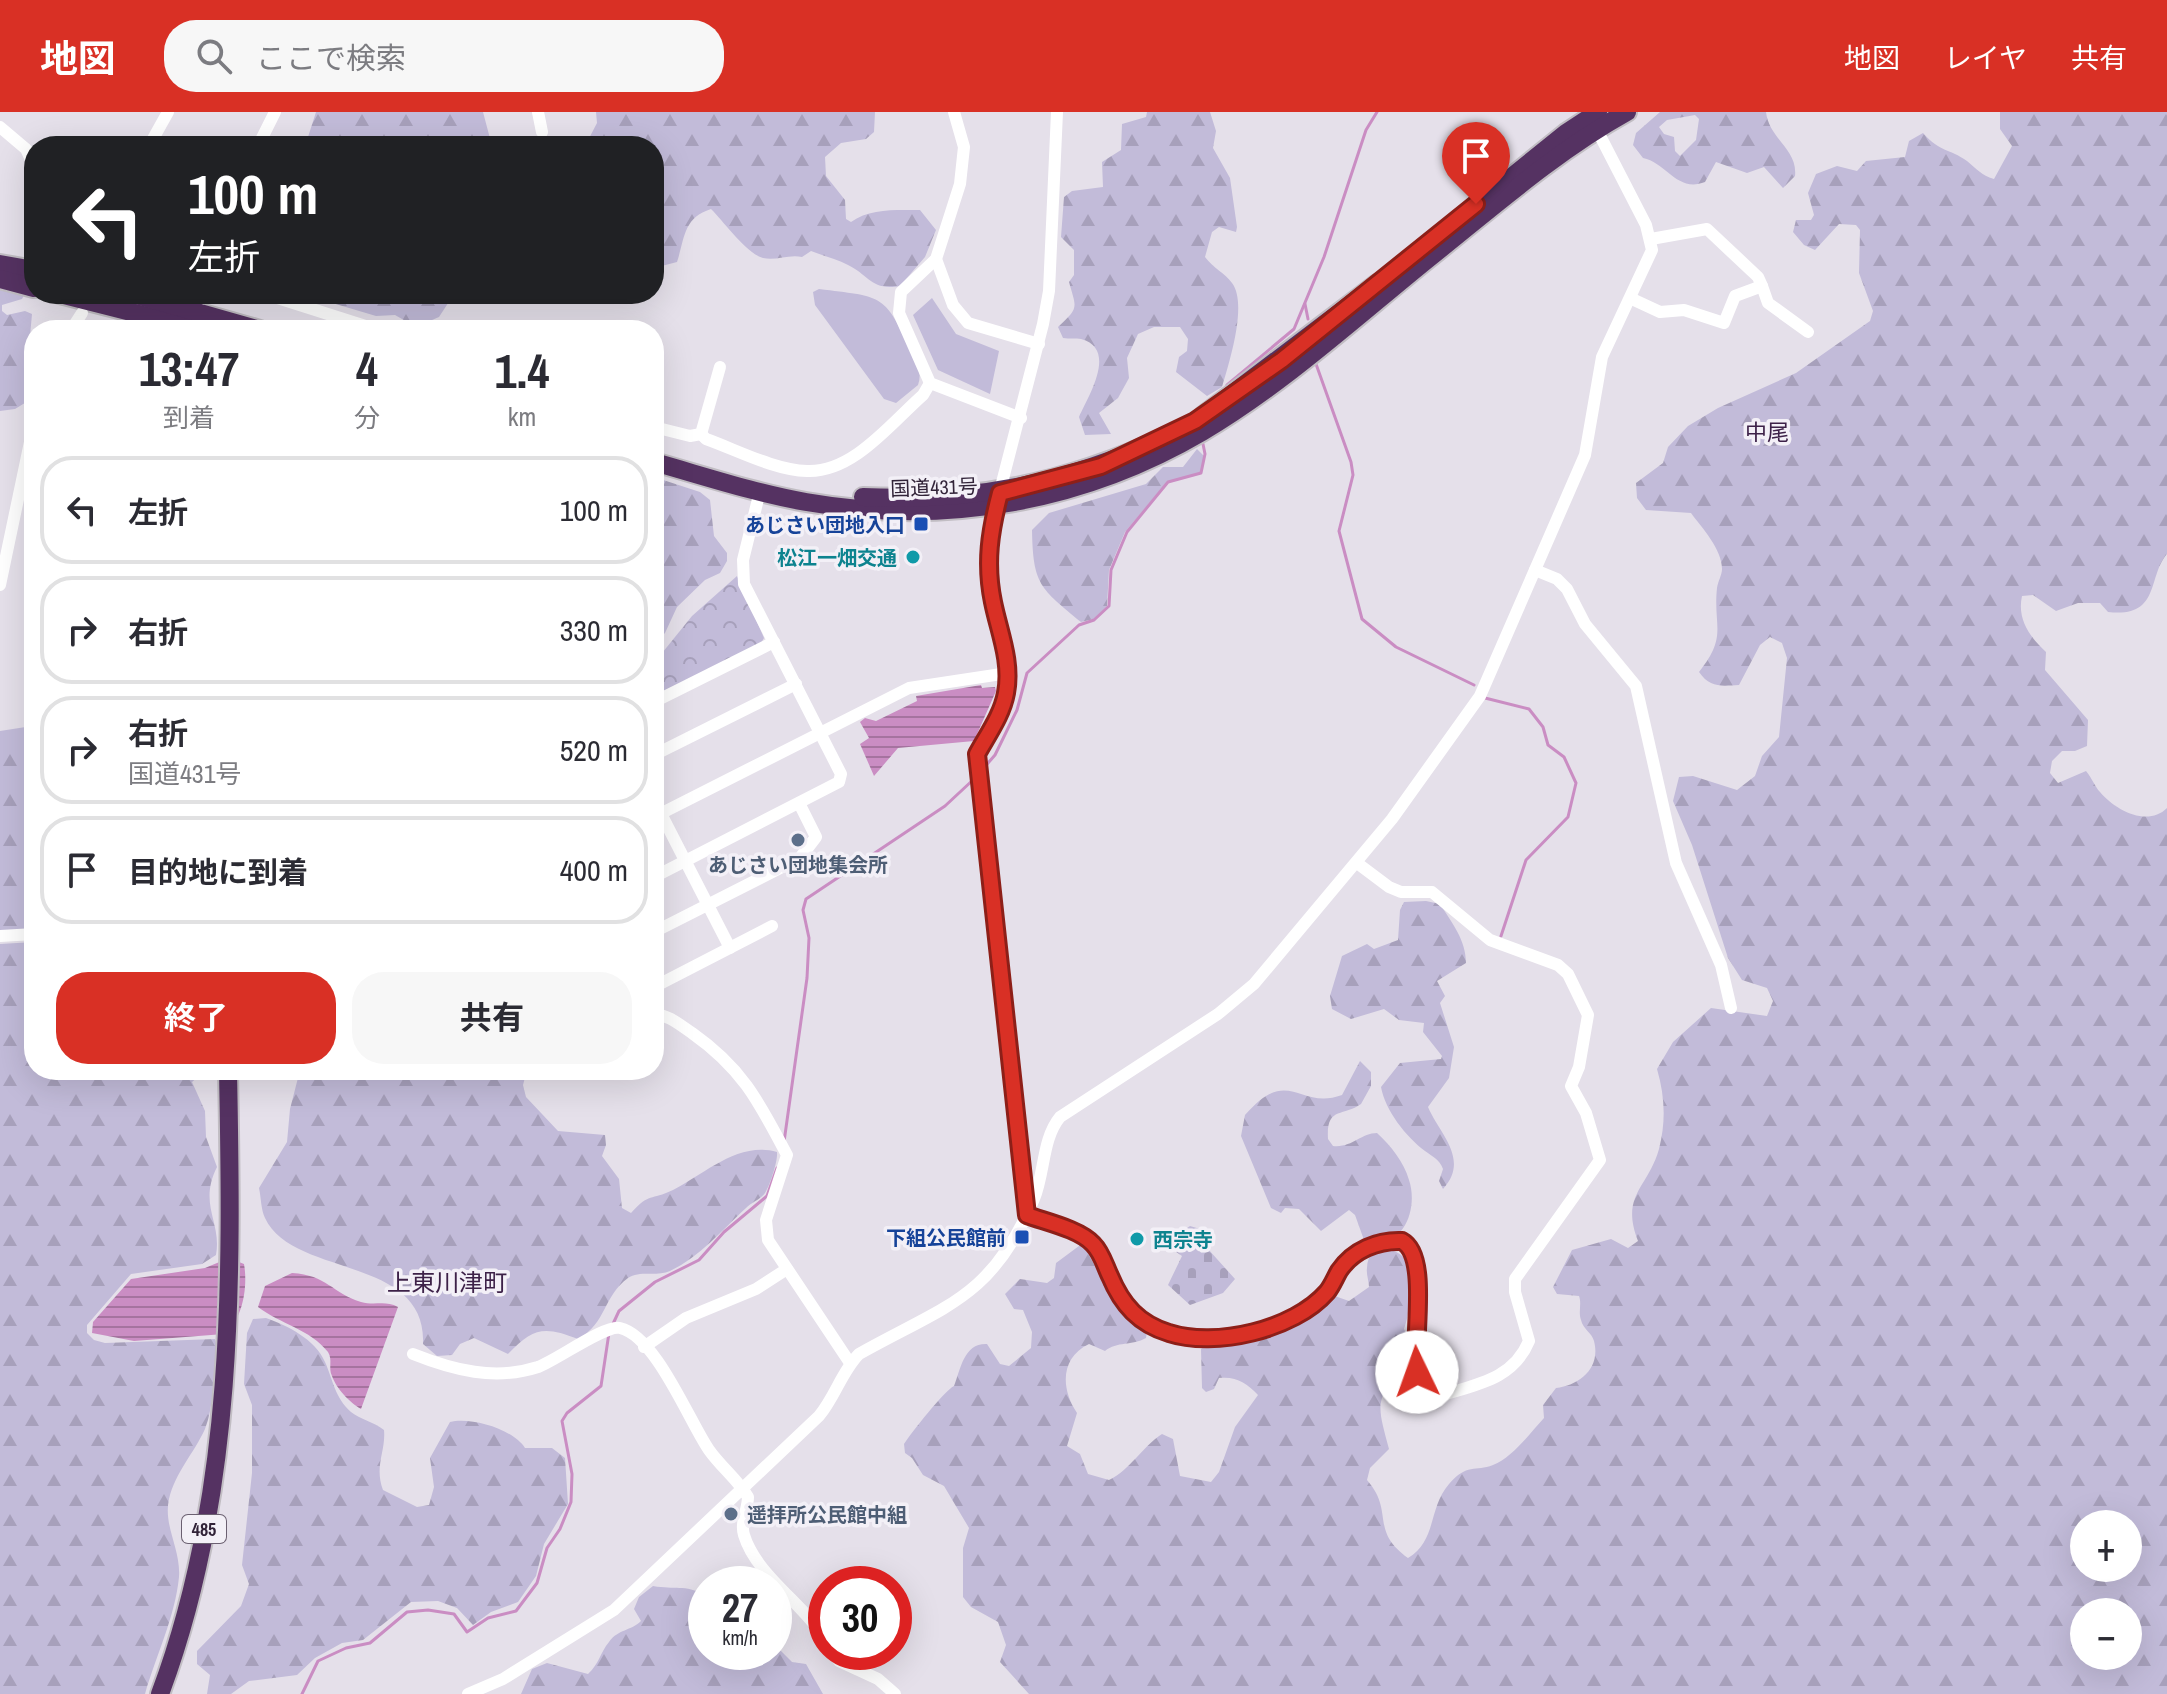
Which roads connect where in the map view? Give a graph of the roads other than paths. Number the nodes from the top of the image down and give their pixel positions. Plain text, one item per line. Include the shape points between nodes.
1 (168, 112) edge
2 (275, 112) edge
3 (538, 112) edge
4 (954, 112) edge
5 (1057, 112) edge
6 (1627, 112) edge
7 (1593, 118) edge
8 (0, 127) edge
9 (542, 132) dead end
10 (155, 136) edge
11 (263, 136) edge
12 (24, 147) edge
13 (1651, 239) junction
14 (936, 259) junction
15 (0, 264) edge
16 (24, 268) edge
17 (0, 279) edge
18 (24, 285) edge
19 (1762, 286) junction
20 (1632, 299) junction
21 (99, 304) edge
22 (168, 304) edge
23 (296, 304) edge
24 (82, 313) dead end
25 (78, 320) edge
26 (163, 320) edge
27 (225, 320) edge
28 (347, 320) edge
29 (1808, 332) dead end
30 (1039, 344) junction
31 (720, 367) dead end
32 (930, 383) junction
33 (1021, 418) junction
34 (664, 430) edge
35 (701, 434) junction
36 (664, 452) edge
37 (664, 465) edge
38 (24, 471) edge
39 (760, 491) junction
40 (998, 500) junction
41 (1535, 570) junction
42 (0, 585) edge
43 (774, 642) junction
44 (1008, 673) junction
45 (796, 684) junction
46 (664, 697) edge
47 (821, 732) junction
48 (664, 750) edge
49 (799, 803) junction
50 (664, 811) edge
51 (664, 826) edge
52 (685, 861) junction
53 (1357, 863) junction
54 (664, 872) edge
55 (708, 904) junction
56 (772, 926) dead end
57 (664, 927) edge
58 (24, 935) edge
59 (0, 936) edge
60 (730, 948) junction
61 (664, 982) edge
62 (1731, 1008) dead end
63 (664, 1018) edge
64 (228, 1080) edge
65 (1027, 1215) junction
66 (787, 1269) junction
67 (644, 1347) junction
68 (413, 1354) dead end
69 (850, 1363) junction
70 (743, 1488) junction
71 (808, 1614) edge
72 (858, 1670) edge
73 (160, 1694) edge
74 (468, 1694) edge
75 (895, 1694) edge

1 - 10 street
2 - 11 street
3 - 9 street
4 - 14 street via 964,147 963,170
5 - 30 street via 1050,263
6 - 7 highway, 国道431号
7 - 13 street
7 - 40 highway, 国道431号 via 1221,420 1105,479
8 - 12 street
13 - 19 street via 1707,229
13 - 20 street via 1651,256
14 - 30 street via 953,305 968,323
14 - 32 street via 901,292 899,302
15 - 16 highway
17 - 18 highway
19 - 20 street via 1735,296 1724,323 1684,310 1660,312
19 - 29 street via 1768,303
20 - 41 street via 1602,357 1585,455
21 - 26 highway
22 - 27 highway
23 - 28 street
24 - 25 street
30 - 33 street
31 - 35 street
32 - 33 street
32 - 35 street via 851,458 826,469 787,468
33 - 40 street
34 - 35 street
36 - 40 highway, 国道431号 via 846,497
37 - 39 highway, 国道431号
38 - 42 street
39 - 40 highway, 国道431号 via 805,502 900,512 942,513
39 - 43 street via 743,560 744,584
40 - 44 street via 987,565
41 - 53 street via 1480,696
41 - 62 street via 1567,589 1585,624 1636,686 1676,863 1721,965
43 - 45 street
43 - 46 street
44 - 47 street via 909,688
44 - 65 street via 1000,715 977,754
45 - 47 street
45 - 48 street
47 - 49 street via 841,774 839,782
47 - 50 street
49 - 52 street
49 - 55 street via 816,837 800,858
51 - 52 street
52 - 54 street
52 - 55 street
53 - 65 street via 1238,999 1060,1117 1050,1132
53 - 65 street via 1401,892 1432,892 1490,940 1564,969 1586,1008 1582,1056 1571,1086 1584,1108 1600,1160 1515,1279 1529,1341 1513,1364 1488,1382 1424,1396 1415,1362 1418,1269 1413,1249 1402,1241 1380,1243 1353,1256 1311,1306 1235,1338 1201,1340 1141,1321 1130,1312 1091,1241
55 - 57 street
55 - 60 street
56 - 60 street
58 - 59 street
60 - 61 street
63 - 66 street via 731,1063 783,1148 766,1220 768,1240
64 - 73 highway, 485 via 232,1243 222,1422 206,1517
65 - 69 street via 976,1289
66 - 67 street via 756,1289 686,1318
66 - 69 street
67 - 68 street via 627,1330 610,1328 568,1354 515,1371 472,1372
67 - 70 street via 677,1388 710,1452
69 - 70 street via 819,1416
70 - 71 street via 748,1497 744,1535 772,1581
70 - 74 street via 614,1610 503,1679
72 - 75 street

